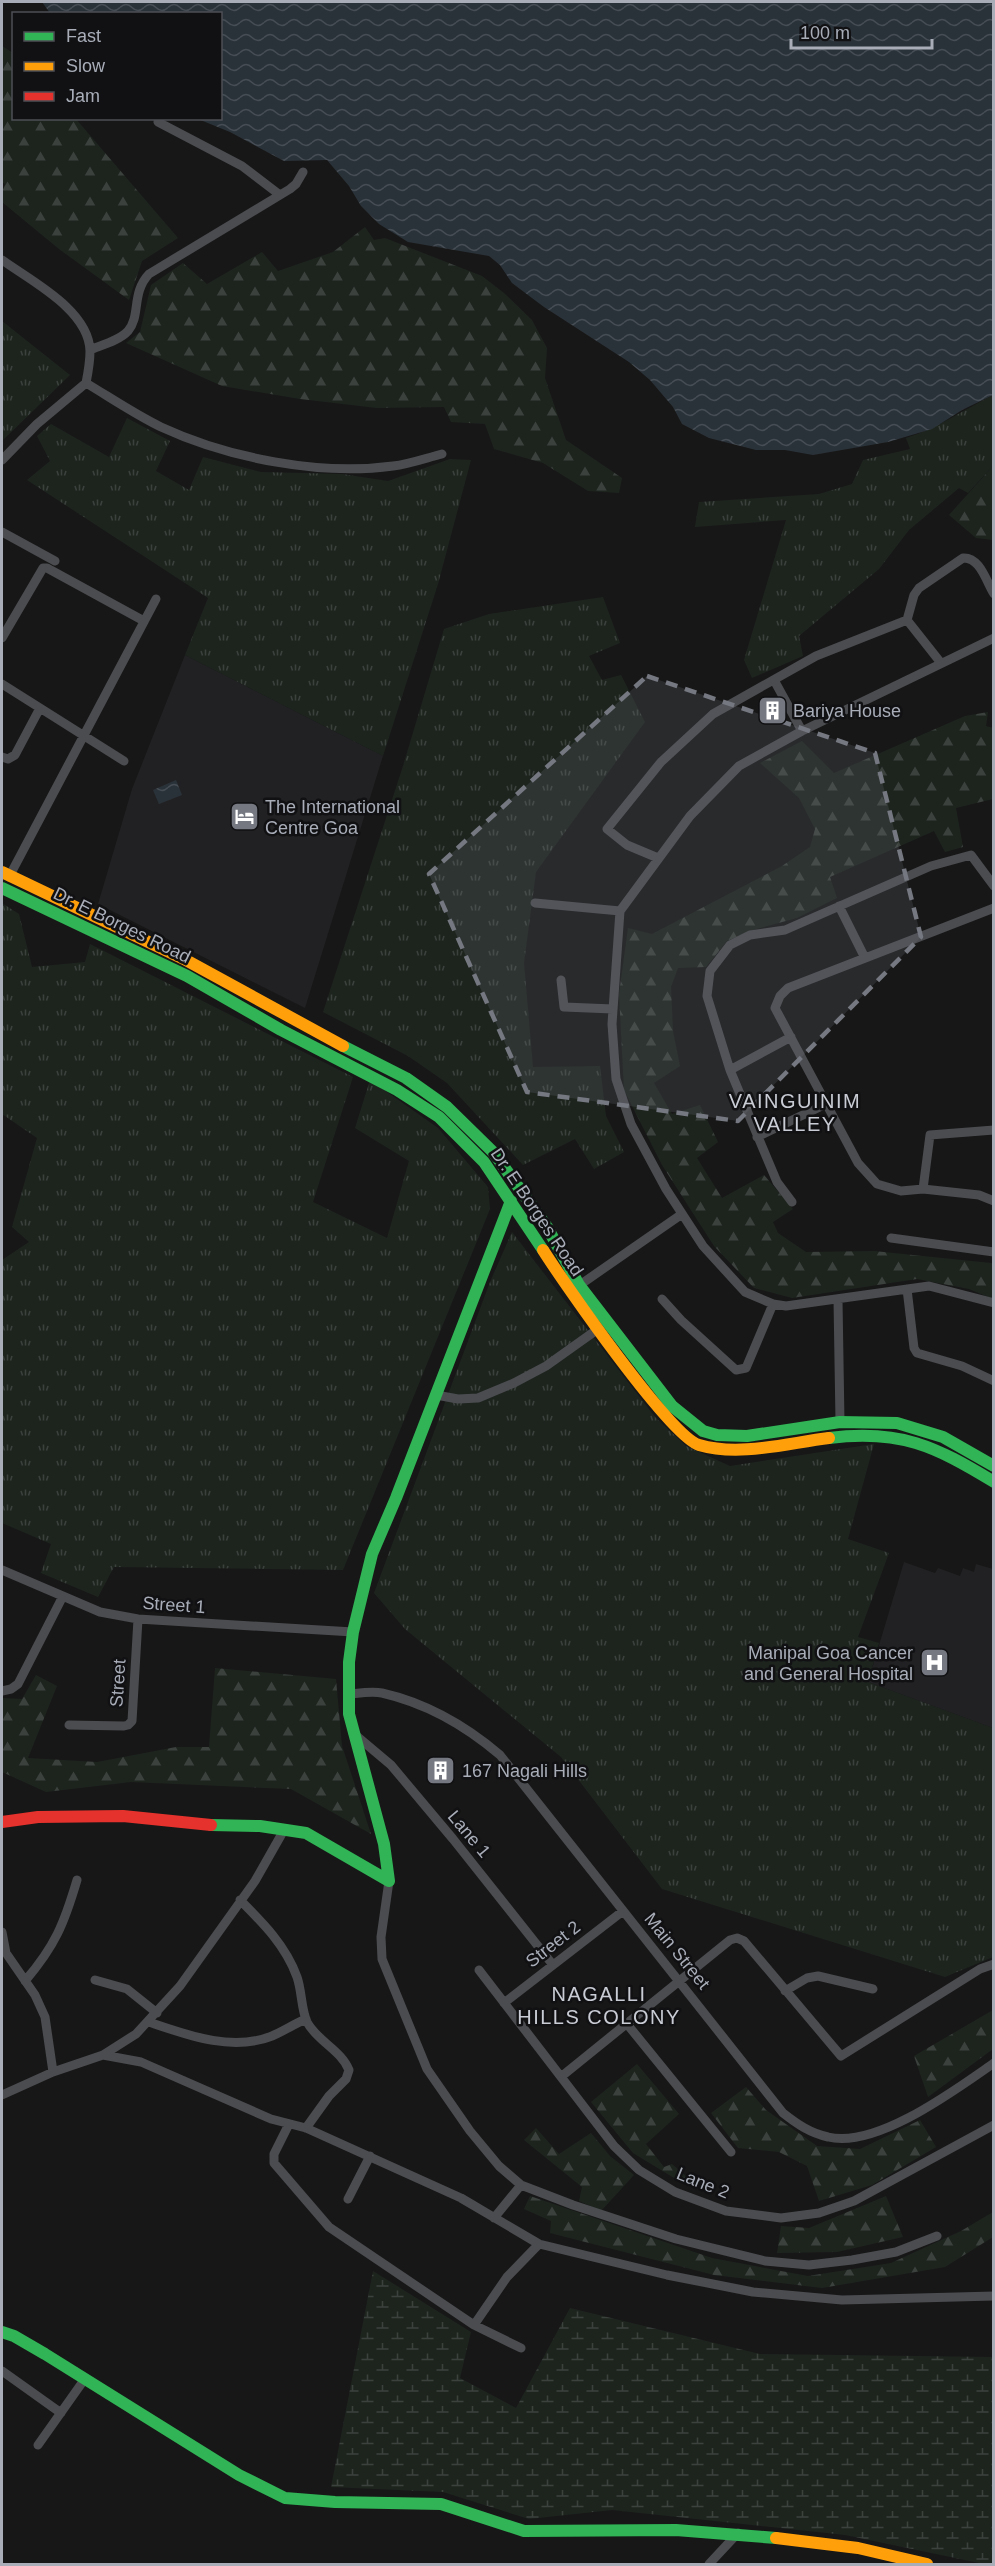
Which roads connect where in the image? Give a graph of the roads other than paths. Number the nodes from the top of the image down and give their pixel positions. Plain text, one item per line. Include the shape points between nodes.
1 (158, 122) dead end
2 (303, 172) dead end
3 (280, 195) junction
4 (2, 260) edge
5 (90, 350) junction
6 (86, 383) junction
7 (442, 454) dead end
8 (2, 460) edge
9 (2, 532) edge
10 (55, 561) dead end
11 (993, 594) edge
12 (156, 599) dead end
13 (907, 620) junction
14 (144, 621) junction
15 (2, 638) edge
16 (993, 638) edge
17 (941, 663) junction
18 (774, 680) junction
19 (2, 684) edge
20 (40, 708) junction
21 (802, 731) junction
22 (85, 736) junction
23 (2, 757) edge
24 (124, 761) dead end
25 (658, 858) junction
26 (5, 874) edge
27 (993, 886) edge
28 (2, 888) edge
29 (535, 903) dead end
30 (839, 906) junction
31 (993, 908) edge
32 (620, 911) junction
33 (865, 958) junction
34 (561, 980) dead end
35 (613, 1009) junction
36 (791, 1037) junction
37 (730, 1070) junction
38 (826, 1104) junction
39 (993, 1130) edge
40 (757, 1137) junction
41 (923, 1189) junction
42 (511, 1201) junction
43 (993, 1201) edge
44 (792, 1202) dead end
45 (682, 1214) junction
46 (891, 1238) dead end
47 (993, 1252) edge
48 (575, 1288) junction
49 (907, 1289) junction
50 (662, 1299) dead end
51 (838, 1300) junction
52 (773, 1304) junction
53 (993, 1304) edge
54 (598, 1329) junction
55 (993, 1382) edge
56 (436, 1395) junction
57 (840, 1422) junction
58 (993, 1466) edge
59 (993, 1482) edge
60 (2, 1570) edge
61 (63, 1596) junction
62 (138, 1619) junction
63 (353, 1632) junction
64 (2, 1691) edge
65 (350, 1694) junction
66 (69, 1725) dead end
67 (352, 1732) junction
68 (2, 1822) edge
69 (284, 1830) junction
70 (77, 1880) dead end
71 (389, 1881) junction
72 (240, 1900) junction
73 (623, 1911) junction
74 (2, 1932) edge
75 (993, 1964) edge
76 (553, 1965) junction
77 (479, 1970) dead end
78 (95, 1980) dead end
79 (679, 1980) junction
80 (25, 1981) junction
81 (873, 1989) dead end
82 (785, 1990) junction
83 (504, 2003) junction
84 (157, 2013) junction
85 (306, 2019) junction
86 (148, 2022) junction
87 (627, 2024) junction
88 (103, 2055) junction
89 (993, 2063) edge
90 (53, 2072) junction
91 (562, 2076) junction
92 (2, 2094) edge
93 (289, 2124) junction
94 (993, 2125) edge
95 (306, 2128) junction
96 (731, 2152) dead end
97 (370, 2156) junction
98 (521, 2185) junction
99 (348, 2199) dead end
100 (494, 2218) junction
101 (937, 2236) dead end
102 (539, 2244) junction
103 (993, 2296) edge
104 (474, 2325) junction
105 (2, 2332) edge
106 (521, 2348) dead end
107 (2, 2371) edge
108 (84, 2380) junction
109 (61, 2413) junction
110 (38, 2445) dead end
111 (738, 2533) junction
112 (890, 2560) edge
113 (709, 2565) edge
114 (927, 2565) edge

1 - 3 street via 242,166
2 - 3 street via 296,184
3 - 5 street via 149,274 138,289 129,330
4 - 5 street via 65,305 84,326
5 - 6 street
6 - 7 street via 160,427 223,451 328,468 393,466
6 - 8 street
9 - 10 street
11 - 13 street via 976,561 963,558 919,588
12 - 14 street
13 - 17 street
13 - 18 street via 816,656
14 - 15 street via 43,568
14 - 22 street
16 - 17 street
17 - 21 street
18 - 21 street
18 - 25 street via 713,714 661,762 607,829 627,844
19 - 20 street
20 - 22 street
20 - 23 street via 15,755
21 - 25 street via 739,766 690,816
22 - 24 street
22 - 26 street
25 - 32 street
26 - 48 main road, Dr. E Borges Road via 184,959 406,1078 447,1107 494,1153 547,1227
27 - 30 street via 971,855 931,866
28 - 42 main road, Dr. E Borges Road via 187,976 397,1090 439,1117 484,1162
29 - 32 street
30 - 33 street
30 - 37 street via 785,930 750,935 730,945 710,971 707,996
31 - 33 street
32 - 35 street
33 - 36 street via 788,988 780,996 775,1008
34 - 35 street via 564,1007
35 - 45 street via 616,1079 631,1124
36 - 37 street
36 - 38 street
37 - 40 street
38 - 40 street
38 - 41 street via 858,1163 878,1184 901,1191
39 - 41 street via 930,1135
40 - 44 street via 777,1182
41 - 43 street
42 - 48 main road, Dr. E Borges Road
42 - 56 main road
45 - 48 street
45 - 52 street via 703,1246 745,1292
46 - 47 street
48 - 54 main road, Dr. E Borges Road
48 - 57 main road, Dr. E Borges Road via 672,1406 703,1431 747,1436
49 - 51 street
49 - 53 street via 929,1286
49 - 55 street via 917,1353 962,1366
50 - 52 street via 736,1370 747,1368
51 - 52 street
51 - 57 street
54 - 56 street via 546,1366 478,1398
54 - 59 main road, Dr. E Borges Road via 664,1414 696,1444 737,1451 853,1435 897,1437 950,1455
56 - 63 main road via 372,1554
57 - 58 main road, Dr. E Borges Road via 897,1423 922,1429
60 - 61 street, Street 1
61 - 62 street, Street 1 via 100,1612
61 - 64 street via 18,1684
62 - 63 street, Street 1
62 - 66 street, Street via 132,1721 124,1726
63 - 65 main road
65 - 67 main road
65 - 73 street, Main Street via 381,1693 443,1715 473,1733 500,1755
67 - 71 main road via 371,1791
67 - 76 street, Lane 1 via 391,1766
68 - 69 main road via 38,1817 123,1816
69 - 71 main road via 306,1833
69 - 72 street
70 - 80 street via 56,1940
71 - 98 street via 382,1959 427,2069 470,2131
72 - 84 street
72 - 85 street via 273,1934 288,1957 297,1977
73 - 76 street, Street 2
73 - 79 street, Main Street
74 - 80 street via 6,1953
75 - 82 street via 841,2056
76 - 83 street, Street 2
77 - 83 street, Lane 2
78 - 84 street via 127,1989
79 - 82 street via 737,1938 744,1941
79 - 87 street
79 - 89 street, Main Street via 783,2113 806,2130 829,2138 856,2139 930,2108
80 - 90 street via 45,2017
81 - 82 street via 818,1976
83 - 91 street, Lane 2
84 - 86 street
85 - 86 street via 271,2036 247,2042 221,2042
85 - 95 street via 349,2070
86 - 88 street
87 - 91 street
87 - 96 street
88 - 90 street
88 - 93 street via 141,2062
90 - 92 street
91 - 94 street, Lane 2 via 614,2146 639,2170 675,2192 726,2211 781,2218 819,2213 854,2201
93 - 95 street
93 - 104 street via 274,2154 274,2163 329,2228
95 - 97 street
97 - 99 street
97 - 100 street via 461,2198
98 - 100 street
98 - 101 street via 676,2239 765,2261 809,2265 852,2260 896,2252
100 - 102 street
102 - 103 street via 753,2292 842,2300
102 - 104 street via 507,2277
104 - 106 street
105 - 108 main road
107 - 109 street
108 - 109 street
108 - 111 main road via 239,2475 285,2498 441,2504 524,2531
109 - 110 street
111 - 112 main road via 858,2548
111 - 113 street
112 - 114 main road

